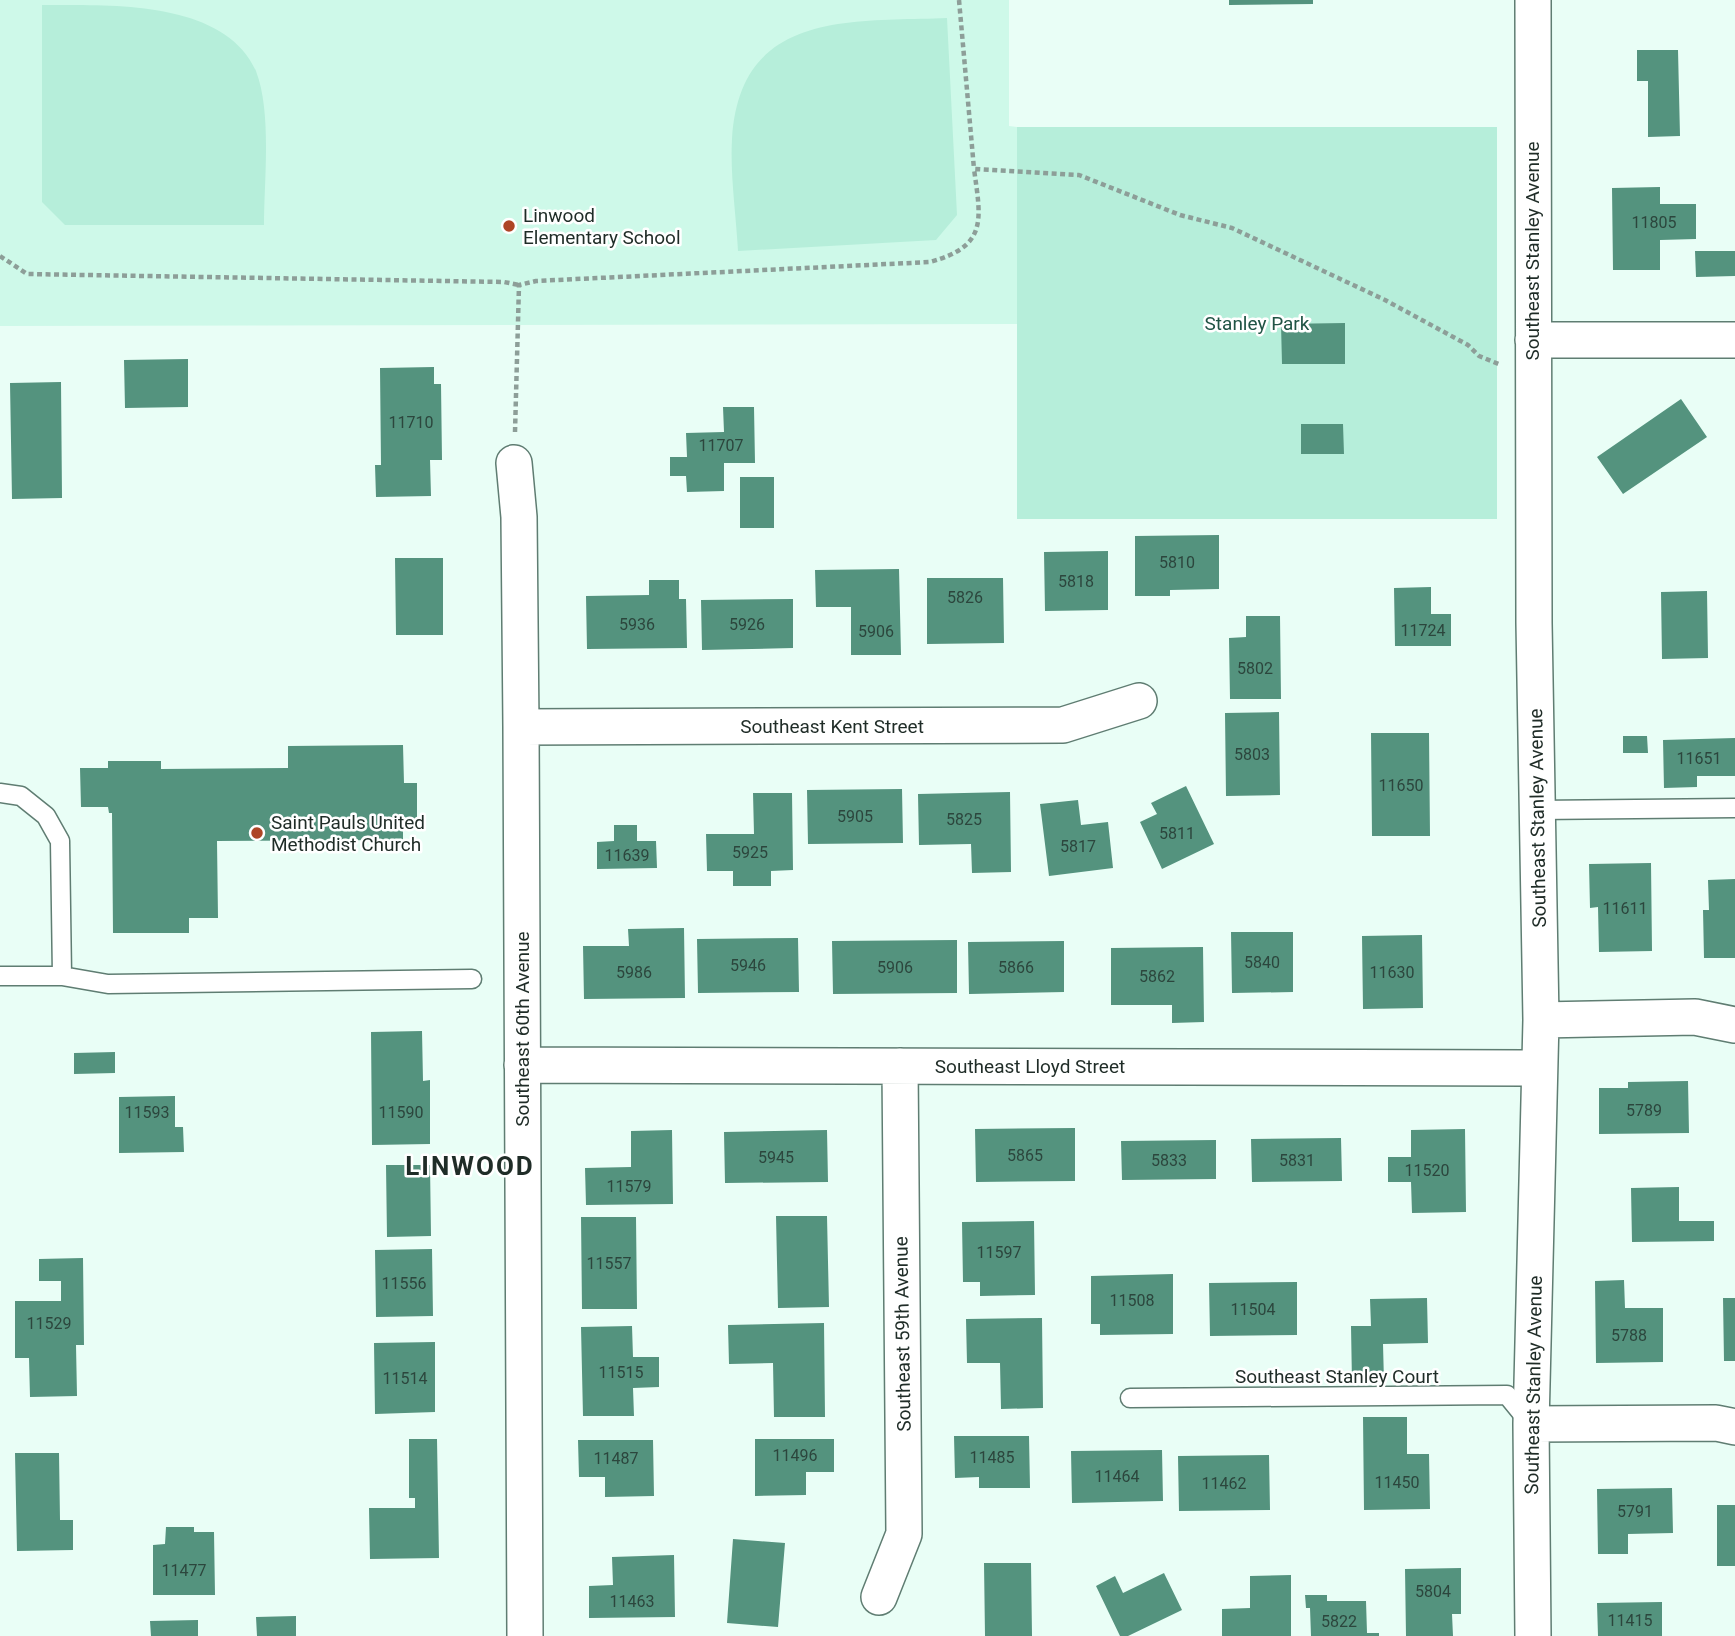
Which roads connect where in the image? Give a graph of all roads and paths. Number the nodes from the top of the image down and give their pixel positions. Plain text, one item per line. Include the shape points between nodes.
1 (959, 0) edge
2 (1533, 0) edge
3 (974, 169) junction
4 (0, 256) edge
5 (519, 285) junction
6 (1735, 340) edge
7 (1533, 353) junction
8 (514, 463) joint
9 (1139, 701) dead end
10 (521, 727) junction
11 (0, 793) edge
12 (1735, 808) edge
13 (1537, 810) junction
14 (0, 976) edge
15 (62, 976) junction
16 (472, 979) dead end
17 (1541, 1020) junction
18 (1735, 1025) edge
19 (522, 1065) junction
20 (900, 1066) junction
21 (1538, 1068) junction
22 (1130, 1398) dead end
23 (1531, 1424) junction
24 (1735, 1427) edge
25 (879, 1597) dead end
26 (525, 1636) edge
27 (1533, 1636) edge

1 - 3 path
2 - 7 street, Southeast Stanley Avenue
3 - 5 path via 980,216 972,240 956,255 930,262
3 - 7 path via 1079,175 1180,215 1232,228 1385,300 1504,366
4 - 5 path via 27,274
5 - 8 path
6 - 7 street
7 - 13 street, Southeast Stanley Avenue
8 - 10 street, Southeast 60th Avenue via 519,517
9 - 10 street, Southeast Kent Street via 1063,725
10 - 19 street, Southeast 60th Avenue
11 - 15 lane via 21,796 46,816 60,841
12 - 13 lane
13 - 17 street, Southeast Stanley Avenue
14 - 15 lane
15 - 16 lane via 108,984
17 - 18 street via 1695,1017
17 - 21 street, Southeast Stanley Avenue
19 - 20 street, Southeast Lloyd Street
19 - 26 street, Southeast 60th Avenue
20 - 21 street, Southeast Lloyd Street
20 - 25 street, Southeast 59th Avenue via 904,1534
21 - 23 street, Southeast Stanley Avenue
22 - 23 lane, Southeast Stanley Court via 1507,1395
23 - 24 street via 1716,1423
23 - 27 street, Southeast Stanley Avenue

